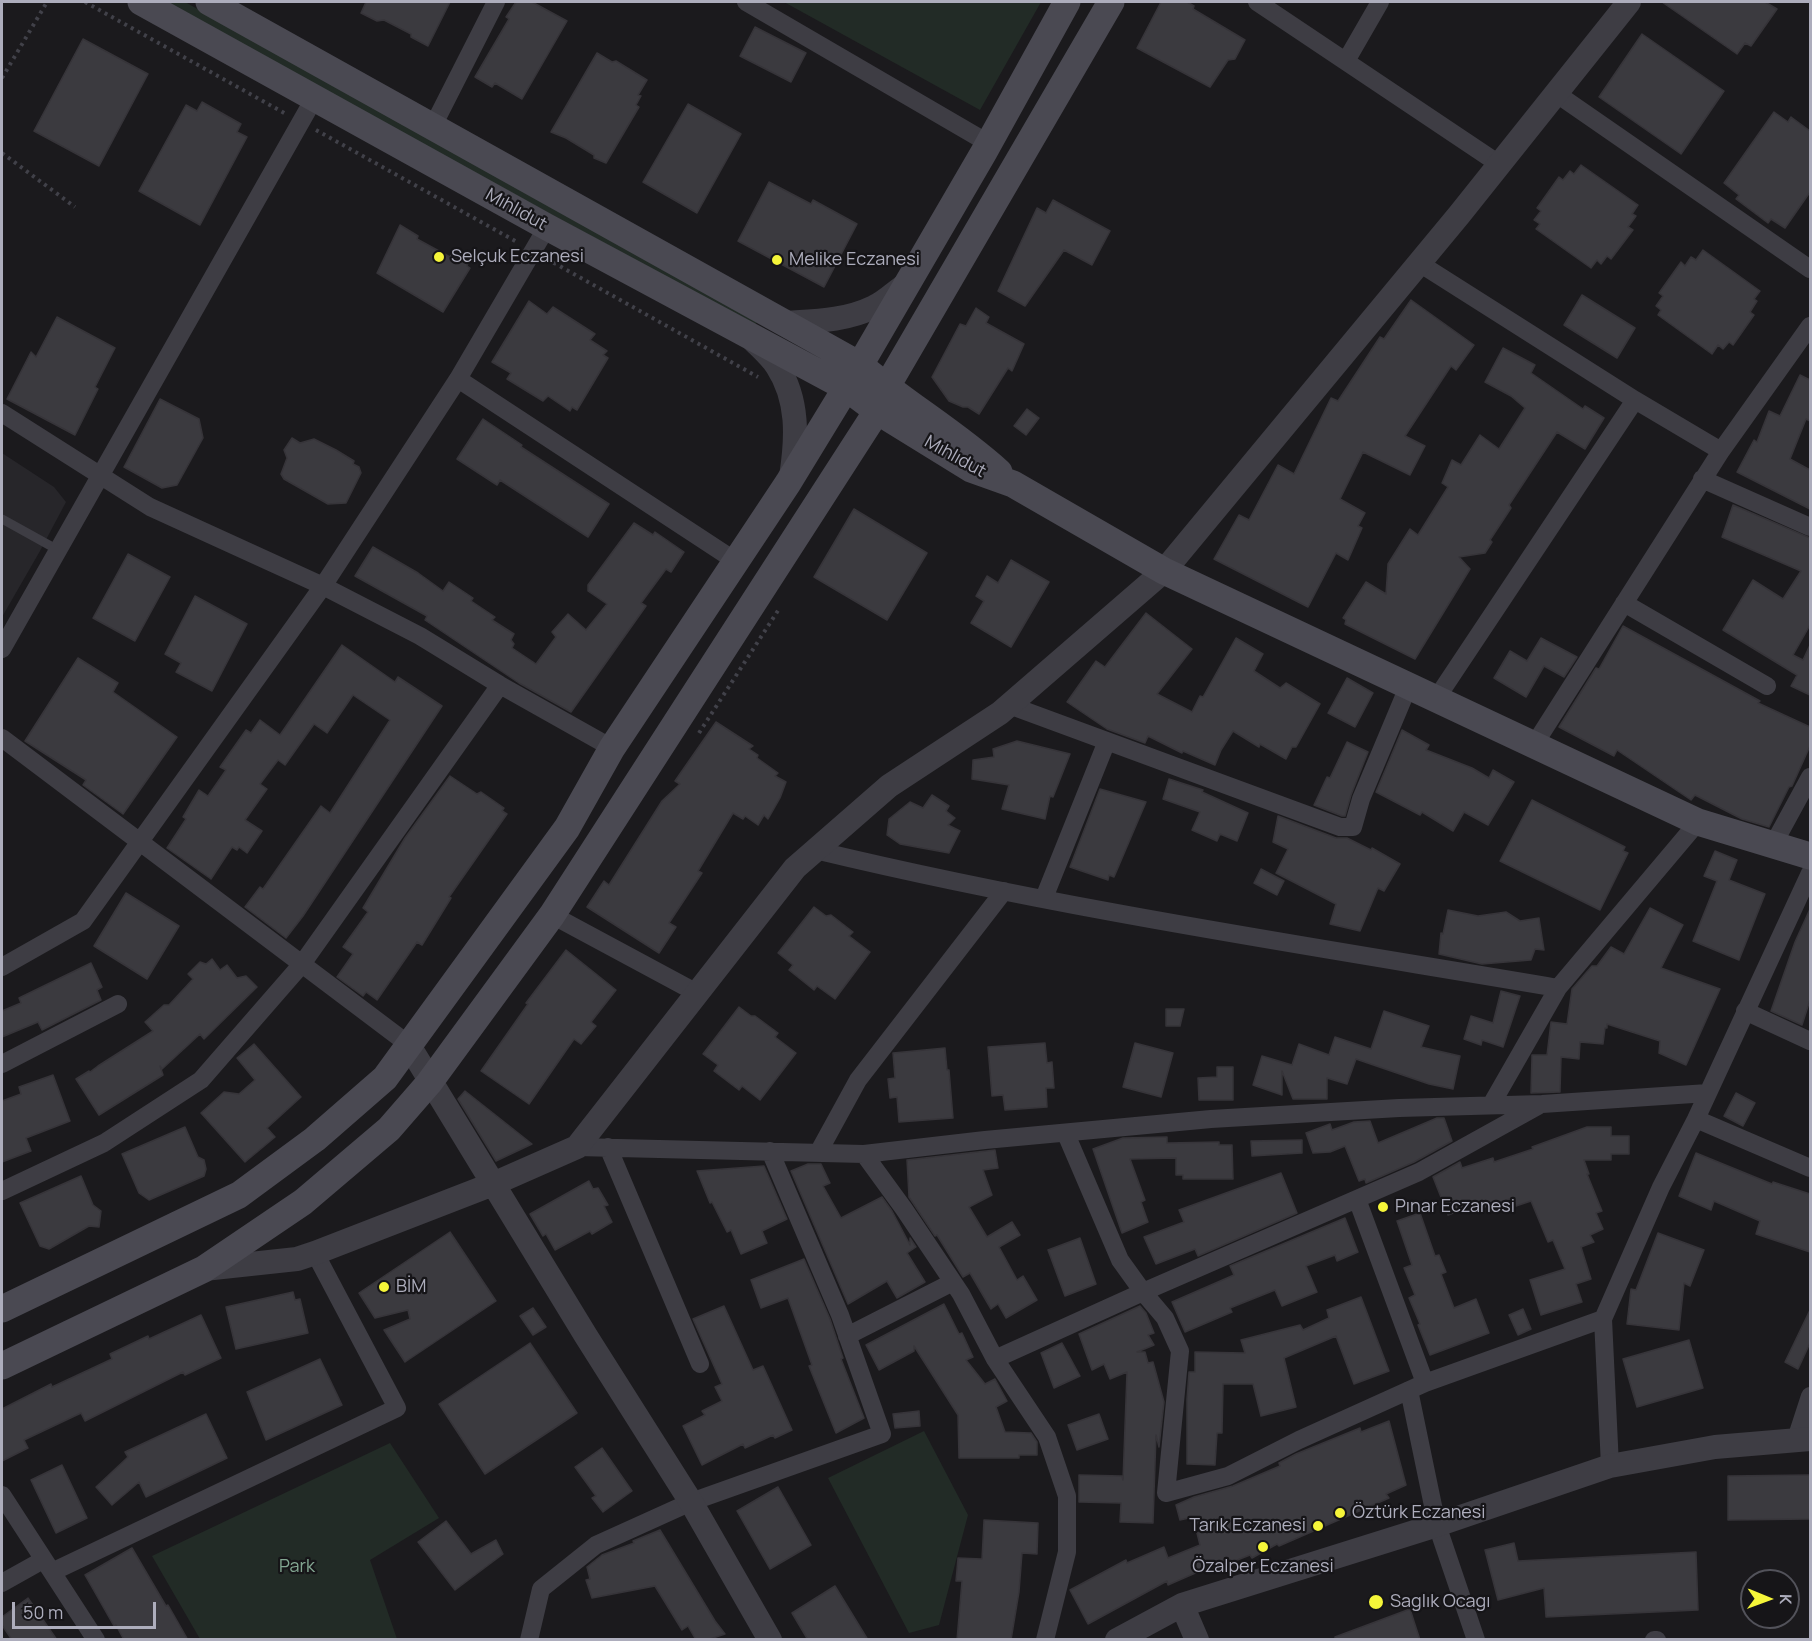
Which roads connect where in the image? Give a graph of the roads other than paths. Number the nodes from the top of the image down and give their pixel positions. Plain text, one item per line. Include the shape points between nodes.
1 (141, 2) edge
2 (209, 2) edge
3 (496, 2) edge
4 (746, 2) edge
5 (1067, 2) edge
6 (1111, 2) edge
7 (1257, 2) edge
8 (1380, 2) edge
9 (1629, 2) edge
10 (1346, 61) junction
11 (1557, 94) junction
12 (315, 97) junction
13 (432, 128) junction
14 (988, 143) junction
15 (1500, 164) junction
16 (547, 227) junction
17 (1419, 263) junction
18 (1810, 269) edge
19 (907, 283) junction
20 (784, 323) junction
21 (1810, 326) edge
22 (749, 335) junction
23 (853, 376) junction
24 (458, 379) junction
25 (882, 400) junction
26 (1635, 400) junction
27 (2, 413) edge
28 (1720, 451) junction
29 (101, 477) junction
30 (791, 479) junction
31 (1702, 479) junction
32 (2, 519) edge
33 (1810, 527) edge
34 (58, 550) junction
35 (737, 562) junction
36 (1164, 571) junction
37 (323, 585) junction
38 (1624, 603) junction
39 (2, 649) edge
40 (500, 685) junction
41 (1767, 686) dead end
42 (1408, 687) junction
43 (1436, 699) junction
44 (1009, 705) junction
45 (2, 738) edge
46 (1107, 741) junction
47 (1534, 745) junction
48 (612, 748) junction
49 (1810, 777) edge
50 (1698, 822) junction
51 (140, 844) junction
52 (1773, 845) junction
53 (815, 850) junction
54 (1810, 856) edge
55 (1810, 873) edge
56 (1004, 891) junction
57 (1044, 898) junction
58 (552, 915) junction
59 (302, 964) junction
60 (2, 967) edge
61 (1558, 988) junction
62 (698, 993) junction
63 (118, 1004) dead end
64 (1745, 1011) junction
65 (1810, 1041) edge
66 (408, 1044) junction
67 (2, 1064) edge
68 (429, 1083) junction
69 (1708, 1093) junction
70 (1542, 1104) junction
71 (1491, 1105) junction
72 (1696, 1119) junction
73 (1066, 1134) junction
74 (577, 1147) junction
75 (608, 1147) junction
76 (770, 1151) junction
77 (818, 1153) junction
78 (864, 1154) junction
79 (1810, 1168) edge
80 (493, 1184) junction
81 (2, 1191) edge
82 (1357, 1199) junction
83 (315, 1253) junction
84 (204, 1269) junction
85 (953, 1282) junction
86 (1143, 1292) junction
87 (2, 1308) edge
88 (1603, 1319) junction
89 (847, 1336) junction
90 (995, 1359) junction
91 (700, 1364) dead end
92 (2, 1366) edge
93 (1417, 1387) junction
94 (1810, 1396) edge
95 (1803, 1439) edge
96 (1610, 1466) junction
97 (2, 1495) edge
98 (692, 1502) junction
99 (1437, 1525) junction
100 (48, 1566) junction
101 (2, 1583) edge
102 (1182, 1605) junction
103 (96, 1640) edge
104 (529, 1640) edge
105 (770, 1640) edge
106 (1045, 1640) edge
107 (1118, 1640) edge
108 (1197, 1640) edge
109 (1476, 1640) edge

1 - 12 main road, Mıhlıdut
2 - 13 main road, Mıhlıdut
3 - 13 street
4 - 14 street
5 - 14 main road
6 - 25 main road
7 - 10 street
8 - 10 street
9 - 11 street
10 - 15 street
11 - 15 street
11 - 18 street
12 - 16 main road, Mıhlıdut
12 - 29 street
13 - 20 main road, Mıhlıdut
14 - 19 main road
15 - 17 street
16 - 22 main road, Mıhlıdut
16 - 24 street
17 - 26 street
17 - 36 street
19 - 20 street via 876,307 853,315
19 - 23 main road
20 - 23 main road, Mıhlıdut
21 - 28 street
22 - 23 main road, Mıhlıdut
22 - 30 street via 776,365 789,389 796,434
23 - 25 main road, Mıhlıdut
23 - 30 main road
24 - 35 street
24 - 37 street
25 - 36 main road, Mıhlıdut via 971,469 1013,484
25 - 58 main road
26 - 28 street
26 - 43 street
27 - 29 street
28 - 31 street
29 - 34 street
29 - 37 street via 150,507
30 - 35 main road
31 - 33 street
31 - 38 street
32 - 34 lane
34 - 39 street
35 - 48 main road
36 - 42 main road, Mıhlıdut
36 - 44 street
37 - 40 street via 420,636
37 - 51 street
38 - 41 street
38 - 47 street
40 - 48 street
40 - 59 street
42 - 43 main road, Mıhlıdut
42 - 46 street via 1353,827 1340,826
43 - 47 main road, Mıhlıdut
44 - 46 street
44 - 53 street via 889,786
45 - 51 street
46 - 57 street
47 - 50 main road, Mıhlıdut
48 - 66 main road via 567,828
49 - 52 street
50 - 52 main road, Mıhlıdut
50 - 61 street
51 - 59 street
51 - 60 street via 83,921
52 - 54 main road, Mıhlıdut
53 - 56 street
53 - 62 street via 795,868
55 - 64 street
56 - 57 street
56 - 77 street via 858,1080
57 - 61 street
58 - 62 street
58 - 68 main road
59 - 66 street
59 - 81 street via 201,1080 104,1143
61 - 71 street
62 - 74 street
63 - 67 street
64 - 65 street
64 - 69 street
66 - 68 street
66 - 87 main road via 385,1078 315,1138 239,1194
68 - 80 street
68 - 84 main road via 389,1129 303,1202
69 - 70 street
69 - 72 street
70 - 71 street
70 - 82 street via 1419,1172
71 - 73 street via 1211,1119
72 - 79 street
72 - 88 street via 1661,1187
73 - 78 street
73 - 86 street via 1120,1260
74 - 75 street
74 - 80 street
75 - 76 street
75 - 91 street
76 - 77 street
76 - 89 street
77 - 78 street
78 - 85 street
80 - 83 street
80 - 98 street
82 - 86 street
82 - 93 street
83 - 84 street via 297,1259
83 - 100 street via 397,1408
84 - 92 main road
85 - 89 street
85 - 90 street
86 - 90 street
86 - 93 street via 1165,1318 1180,1351 1166,1493 1228,1476
88 - 93 street
88 - 96 street
89 - 98 street via 882,1434
90 - 106 street via 1047,1437 1067,1496 1067,1552
93 - 99 street
94 - 95 street
95 - 96 street via 1715,1447
96 - 99 street
97 - 100 street
98 - 104 street via 596,1545 541,1589
98 - 105 street
99 - 102 street
99 - 109 street
100 - 101 street
100 - 103 street
102 - 107 street
102 - 108 street

